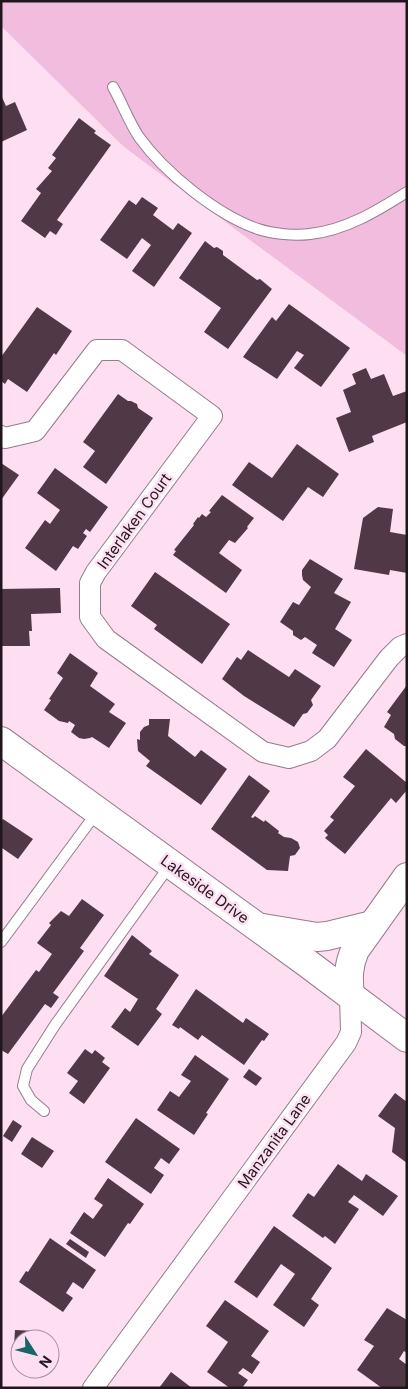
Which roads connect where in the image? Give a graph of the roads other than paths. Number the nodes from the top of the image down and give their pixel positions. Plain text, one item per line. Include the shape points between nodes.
1 (114, 87) dead end
2 (407, 192) edge
3 (1, 436) edge
4 (407, 644) edge
5 (1, 741) edge
6 (98, 811) junction
7 (170, 864) junction
8 (407, 877) edge
9 (256, 926) junction
10 (372, 926) junction
11 (1, 942) edge
12 (350, 995) junction
13 (407, 1038) edge
14 (44, 1111) dead end
15 (93, 1388) edge

1 - 2 lane via 138,136 176,178 216,208 259,229 309,235 337,229 371,215
3 - 4 street, Interlaken Court via 35,431 97,350 122,350 212,416 96,572 90,583 90,616 106,639 262,752 289,758 311,751 327,739 388,658
5 - 6 main road, Lakeside Drive
6 - 7 main road, Lakeside Drive
6 - 11 lane
7 - 9 main road, Lakeside Drive
7 - 14 lane via 26,1069 23,1086 31,1100
8 - 10 main road, Manzanita Lane
9 - 10 main road via 317,937
9 - 12 main road, Lakeside Drive
10 - 12 main road, Manzanita Lane via 351,960 347,977
12 - 13 main road, Lakeside Drive
12 - 15 street, Manzanita Lane via 351,1032 346,1043

